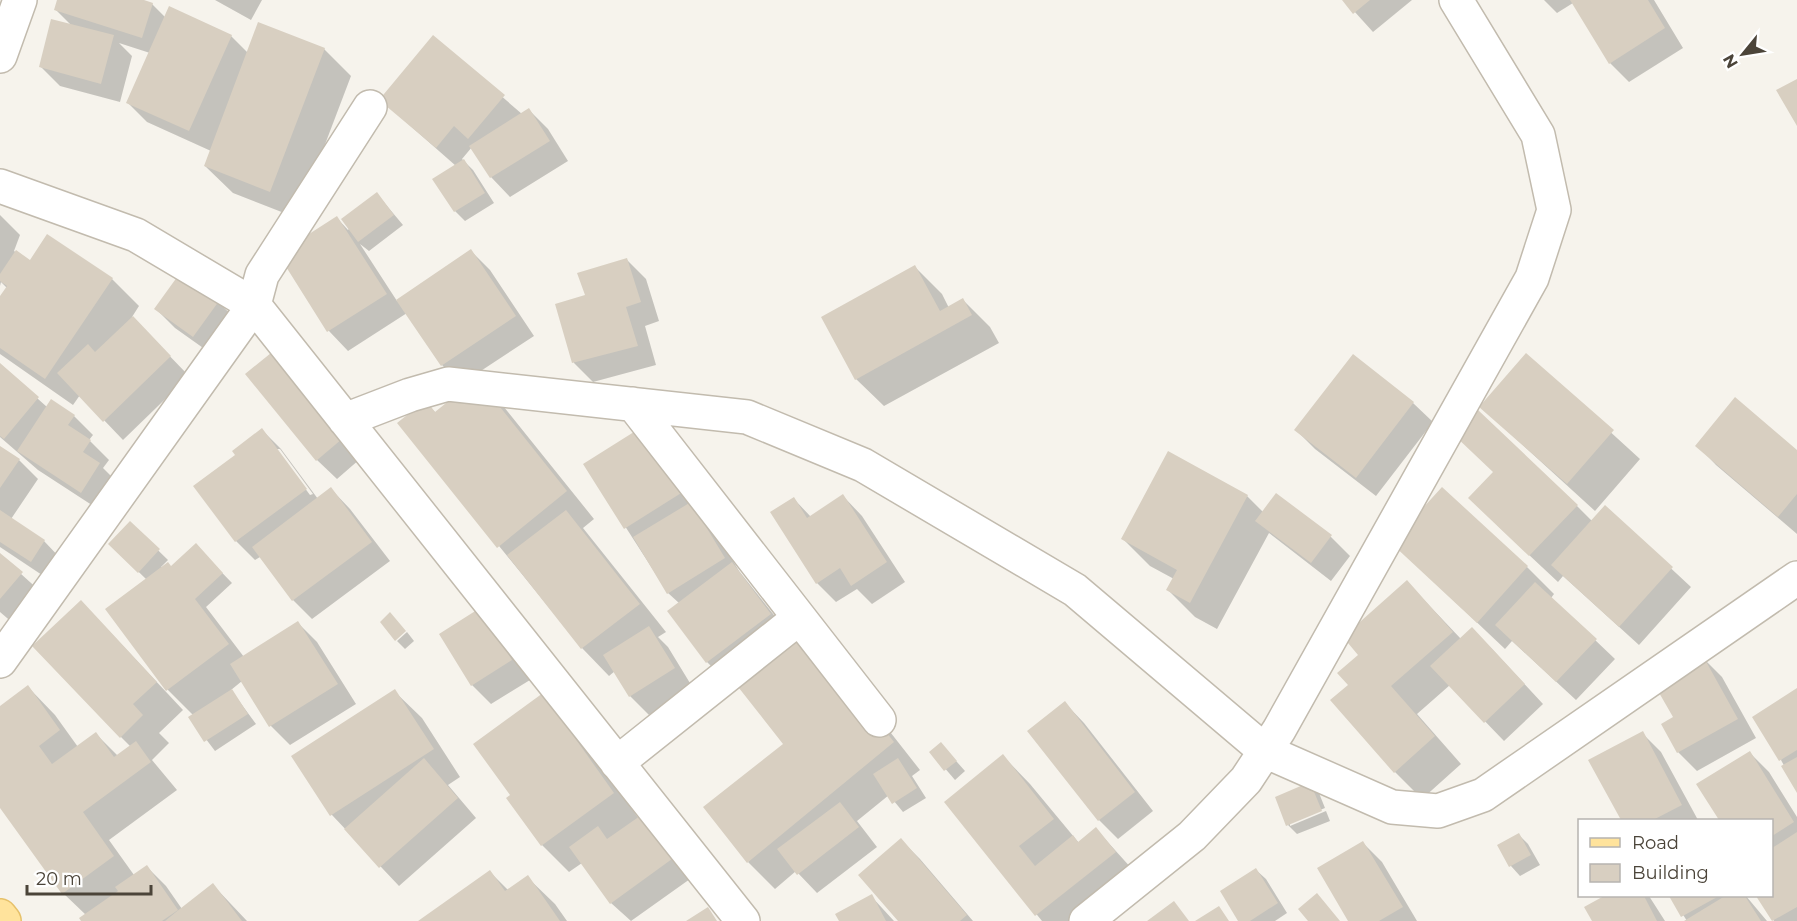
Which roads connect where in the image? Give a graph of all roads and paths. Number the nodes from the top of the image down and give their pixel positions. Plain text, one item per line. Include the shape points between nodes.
1 (20, 0) edge
2 (1456, 0) edge
3 (0, 56) edge
4 (370, 107) dead end
5 (0, 186) edge
6 (254, 305) junction
7 (633, 404) junction
8 (345, 420) junction
9 (1797, 579) edge
10 (799, 618) junction
11 (0, 661) edge
12 (879, 720) dead end
13 (1265, 751) junction
14 (617, 763) junction
15 (0, 916) edge
16 (4, 921) edge
17 (743, 921) edge
18 (1086, 921) edge

1 - 3 street
2 - 13 street via 1538,135 1554,210 1532,278
4 - 6 street via 262,275
5 - 6 street via 136,235
6 - 8 street
6 - 11 street
7 - 8 street via 448,384 410,394
7 - 10 street
7 - 13 street via 747,417 863,465 1075,590
8 - 14 street
9 - 13 street via 1483,795 1438,811 1392,807
10 - 12 street
10 - 14 street
13 - 18 street via 1246,780 1192,836
14 - 17 street
15 - 16 main road

